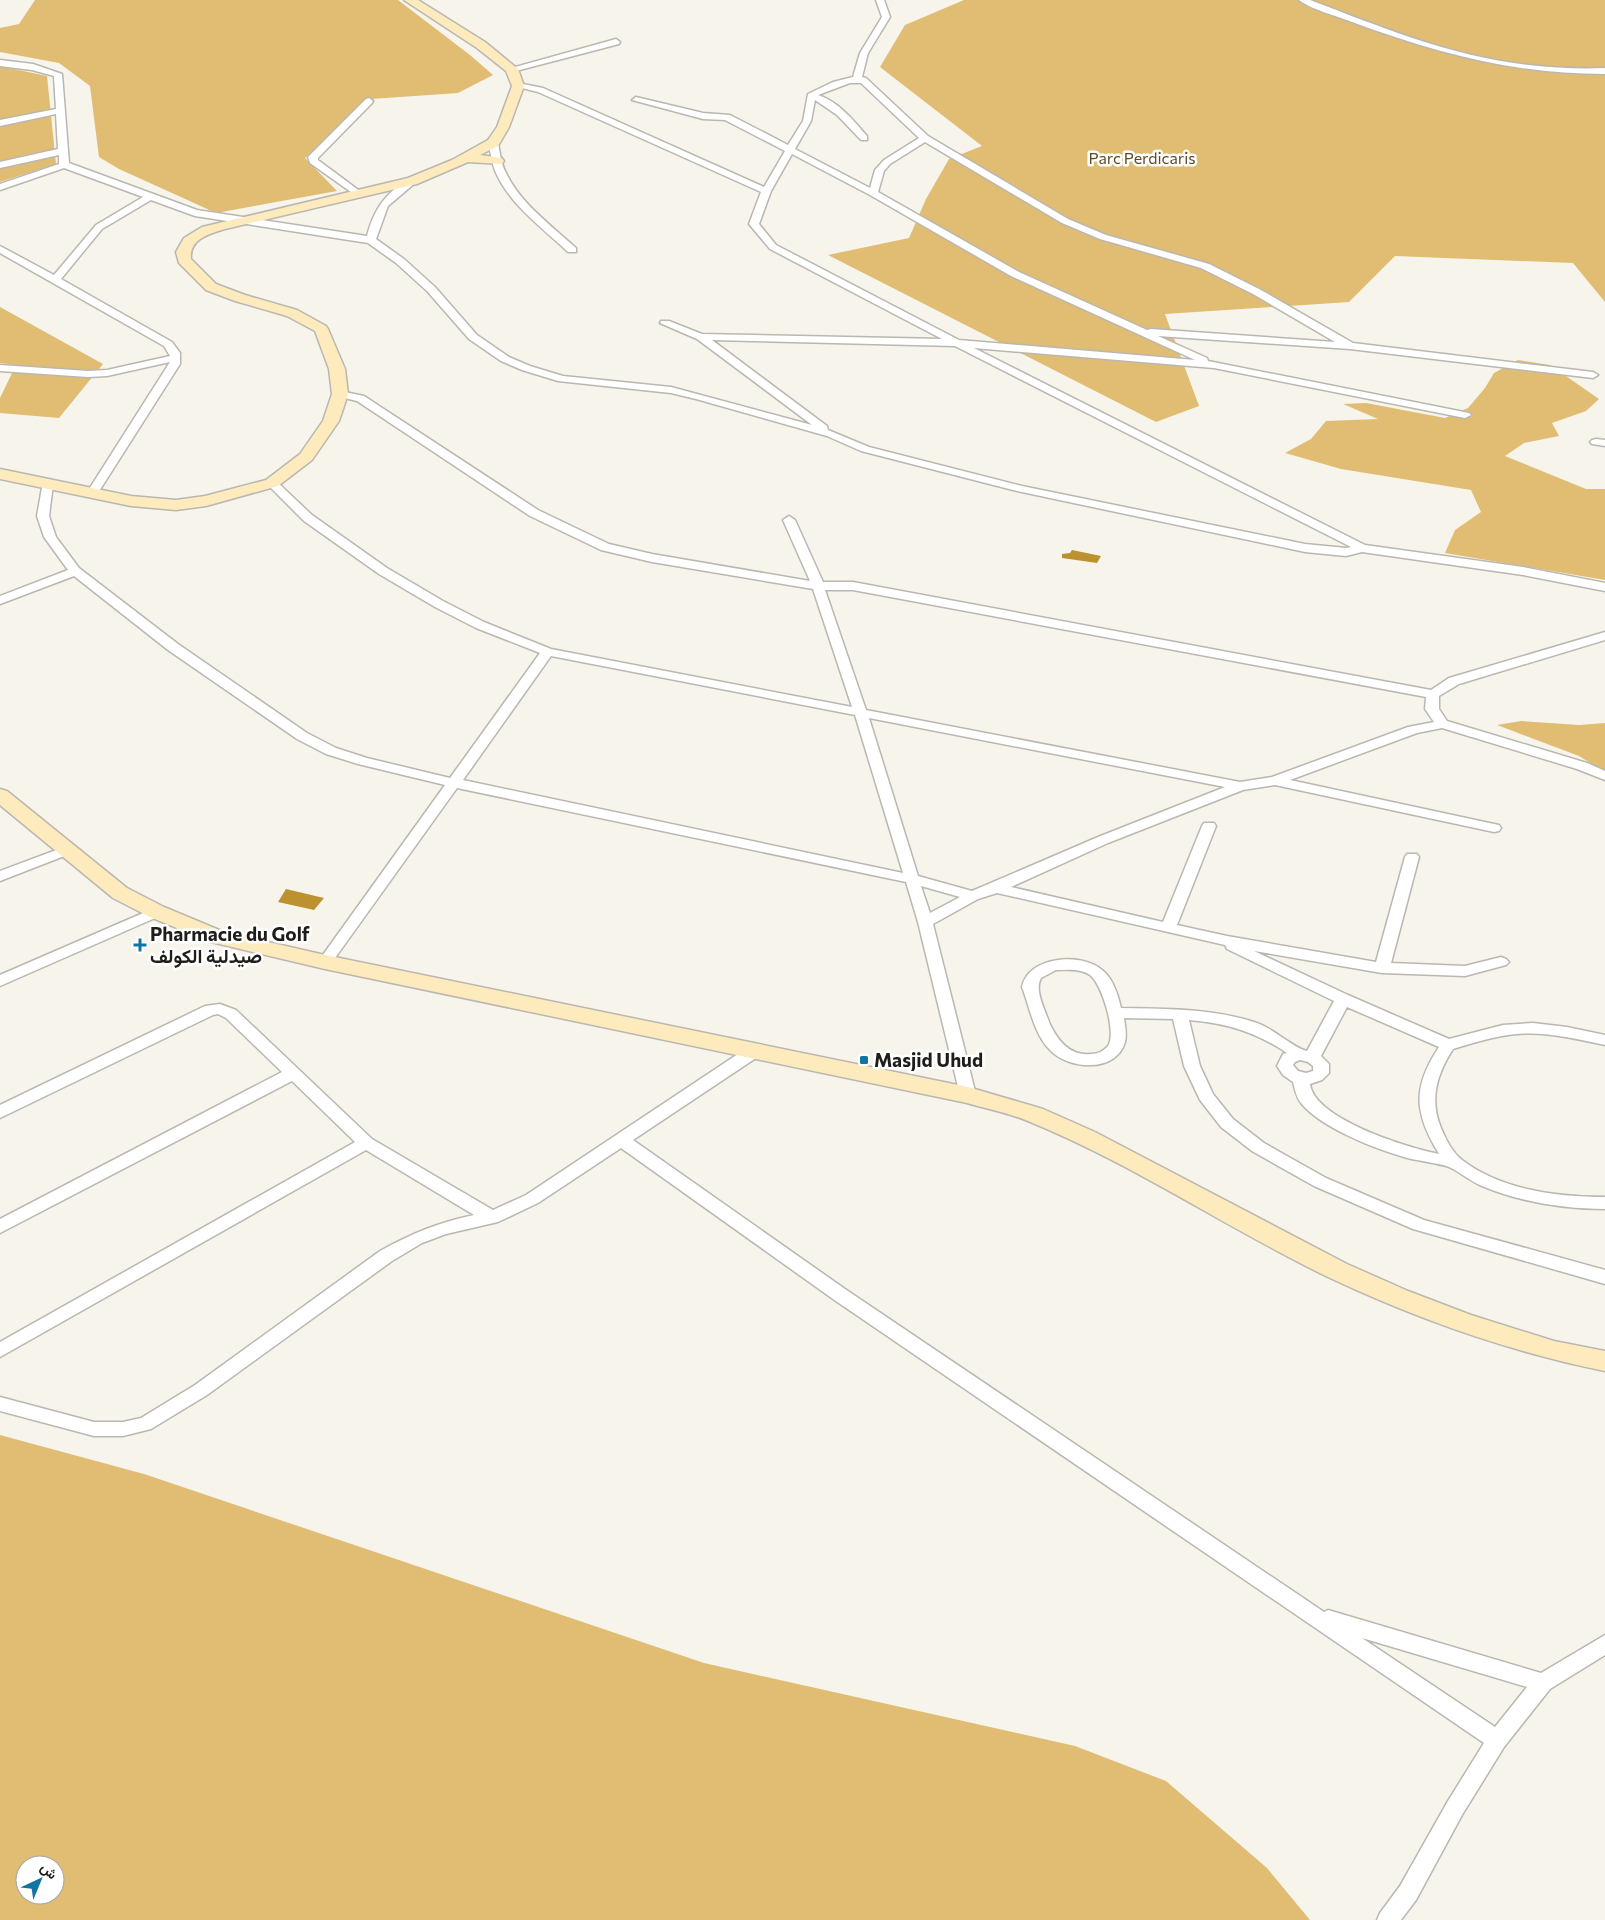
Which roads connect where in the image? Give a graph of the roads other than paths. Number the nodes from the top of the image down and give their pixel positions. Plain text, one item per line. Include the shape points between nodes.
1 (410, 0) edge
2 (880, 0) edge
3 (1303, 0) edge
4 (616, 42) dead end
5 (0, 63) edge
6 (512, 69) junction
7 (1605, 71) edge
8 (857, 79) junction
9 (518, 86) junction
10 (811, 96) junction
11 (636, 100) dead end
12 (370, 102) dead end
13 (60, 111) junction
14 (0, 123) edge
15 (864, 138) dead end
16 (925, 138) junction
17 (493, 143) junction
18 (790, 149) junction
19 (63, 151) junction
20 (467, 158) junction
21 (497, 161) junction
22 (0, 165) edge
23 (64, 165) junction
24 (412, 181) junction
25 (0, 187) edge
26 (766, 192) junction
27 (873, 193) junction
28 (358, 194) junction
29 (150, 198) junction
30 (244, 222) junction
31 (372, 240) junction
32 (0, 249) edge
33 (572, 250) dead end
34 (56, 279) junction
35 (665, 323) dead end
36 (1140, 331) junction
37 (701, 337) junction
38 (956, 343) junction
39 (1350, 346) junction
40 (176, 358) junction
41 (1214, 365) junction
42 (0, 368) edge
43 (1593, 374) dead end
44 (340, 394) junction
45 (1465, 416) dead end
46 (831, 434) junction
47 (0, 474) edge
48 (272, 483) junction
49 (47, 484) junction
50 (92, 494) junction
51 (789, 520) dead end
52 (1362, 548) junction
53 (75, 571) junction
54 (818, 586) junction
55 (1605, 587) edge
56 (0, 600) edge
57 (1605, 636) edge
58 (548, 652) junction
59 (1433, 694) junction
60 (860, 711) junction
61 (1442, 724) junction
62 (1605, 776) edge
63 (1275, 781) junction
64 (455, 783) junction
65 (1240, 786) junction
66 (0, 795) edge
67 (1209, 826) dead end
68 (1494, 828) dead end
69 (67, 850) junction
70 (1412, 857) dead end
71 (0, 876) edge
72 (911, 879) junction
73 (996, 888) junction
74 (973, 896) junction
75 (157, 912) junction
76 (925, 922) junction
77 (1169, 926) junction
78 (1227, 941) junction
79 (325, 962) junction
80 (1501, 962) dead end
81 (1382, 968) junction
82 (0, 982) edge
83 (1343, 999) junction
84 (1114, 1013) junction
85 (1180, 1015) junction
86 (1605, 1040) edge
87 (1448, 1045) junction
88 (753, 1052) junction
89 (1306, 1056) junction
90 (292, 1074) junction
91 (1301, 1079) junction
92 (968, 1096) junction
93 (0, 1112) edge
94 (622, 1140) junction
95 (366, 1143) junction
96 (1454, 1162) junction
97 (1605, 1203) edge
98 (492, 1218) junction
99 (0, 1228) edge
100 (1605, 1276) edge
101 (0, 1350) edge
102 (1605, 1361) edge
103 (0, 1404) edge
104 (1314, 1615) junction
105 (1605, 1644) edge
106 (1543, 1684) junction
107 (1497, 1740) junction
108 (1388, 1920) edge

1 - 6 street via 481,45
2 - 8 street via 886,17 864,53
3 - 7 street via 1404,37 1502,64 1539,70
4 - 6 street
5 - 13 street via 58,74
6 - 9 street
8 - 10 street
8 - 16 street via 863,80
9 - 17 street via 503,127
9 - 26 street via 540,90
10 - 15 street via 834,105
10 - 18 street via 807,121
11 - 18 street via 703,116 727,116
12 - 28 street via 313,157 313,161
13 - 14 street
13 - 19 street
16 - 27 street via 887,162 880,170
16 - 39 street via 1065,221 1103,237 1205,266
17 - 20 street
17 - 21 street
18 - 26 street
18 - 27 street
19 - 22 street
19 - 23 street
20 - 21 street
20 - 24 street
21 - 33 street via 501,173 530,212
23 - 25 street
23 - 29 street
24 - 28 street
24 - 31 street via 378,212
26 - 38 street via 754,224 773,247
27 - 36 street via 1015,274
28 - 30 street
29 - 30 street via 195,213
29 - 34 street via 99,228
30 - 31 street
30 - 44 street via 203,232 190,239 184,247 184,260 211,287 292,313 321,329 337,368
31 - 46 street via 431,289 473,337 505,359 526,368 578,382 671,390
32 - 34 street
34 - 40 street via 168,344
35 - 37 street
36 - 39 street
36 - 41 street
37 - 38 street
37 - 46 street
38 - 41 street
38 - 52 street
39 - 43 street
40 - 42 street via 107,373
40 - 50 street
41 - 45 street
44 - 48 street via 331,421 306,457
44 - 54 street via 360,398 534,513 605,547
46 - 52 street via 865,449 1031,491 1305,548 1346,552
47 - 49 street
48 - 50 street via 206,501 176,505
48 - 58 street via 308,518 383,572 480,625
49 - 50 street
49 - 53 street via 43,516 50,537
51 - 54 street
52 - 55 street via 1523,571
53 - 56 street
53 - 64 street via 173,647 302,736 331,751 363,761
54 - 59 street via 853,586
54 - 60 street
57 - 59 street via 1454,681
58 - 60 street
58 - 64 street
59 - 61 street via 1432,709
60 - 65 street
60 - 72 street
61 - 62 street via 1582,766
61 - 63 street via 1398,734
63 - 65 street
63 - 68 street
64 - 72 street
64 - 79 street
65 - 73 street via 1103,840
66 - 69 street
67 - 77 street
69 - 71 street
69 - 75 street via 120,893
70 - 81 street
72 - 74 street
72 - 76 street
73 - 74 street
73 - 77 street
74 - 76 street
75 - 79 street via 218,937
75 - 82 street
76 - 92 street
77 - 78 street
78 - 81 street
78 - 83 street via 1236,949
79 - 88 street
80 - 81 street via 1465,970
83 - 87 street
83 - 89 street
84 - 84 street via 1103,978 1087,967 1055,965 1042,970 1031,980 1030,987 1048,1037 1062,1053 1073,1058 1086,1060 1105,1056 1113,1050 1118,1034
84 - 85 street
85 - 89 street via 1220,1018 1250,1026
85 - 100 street via 1192,1066 1206,1096 1228,1123 1258,1147 1320,1182 1419,1225
86 - 87 street via 1533,1028 1503,1030
87 - 96 street via 1428,1082 1425,1107 1435,1135
88 - 92 street
88 - 94 street
89 - 91 street via 1289,1058 1285,1066 1290,1074
89 - 91 street via 1321,1064 1321,1073 1314,1079
90 - 93 street via 231,1014 215,1009
90 - 95 street
90 - 99 street
91 - 96 street via 1304,1095 1338,1123 1395,1150
92 - 102 street via 1035,1115 1087,1138 1338,1271 1399,1298 1554,1351
94 - 98 street via 532,1199
94 - 104 street via 839,1294
95 - 98 street
95 - 101 street
96 - 97 street via 1499,1187 1561,1200
98 - 103 street via 443,1228 386,1256 201,1390 145,1424 123,1430 94,1429
104 - 106 street
104 - 107 street
105 - 106 street
106 - 107 street
107 - 108 street via 1408,1892

